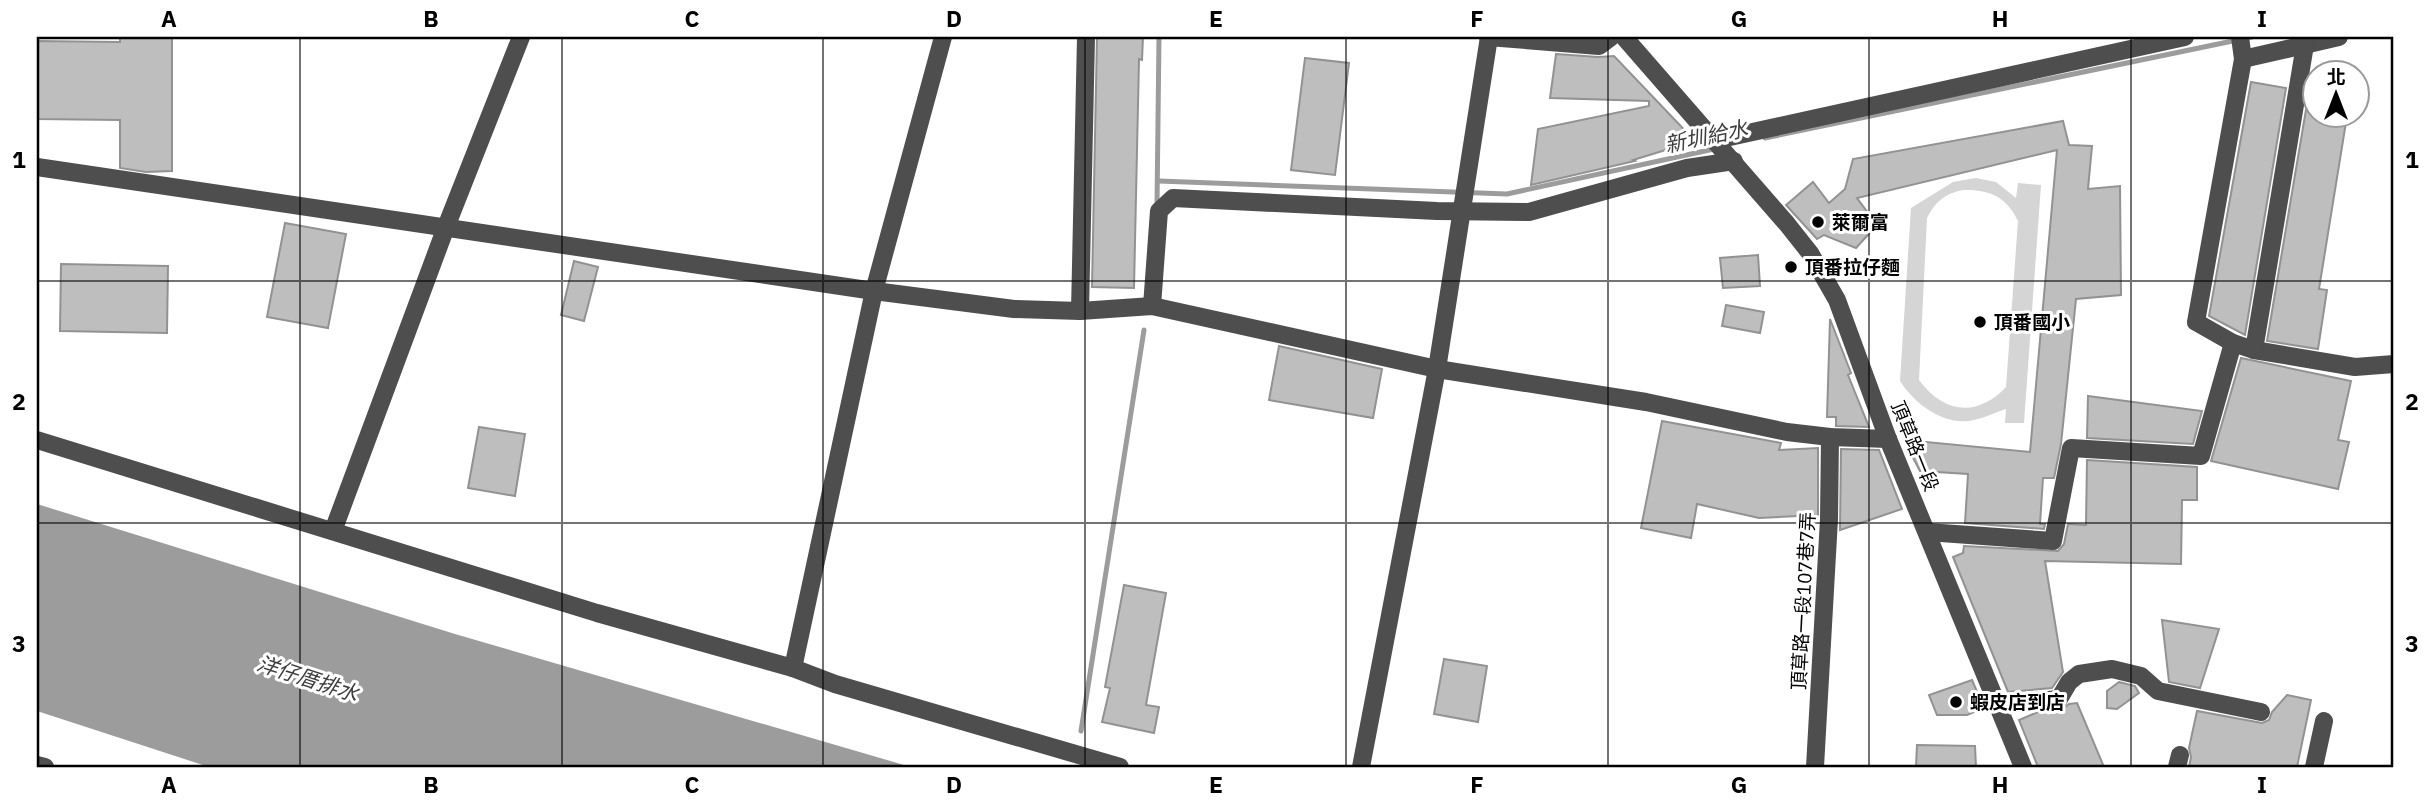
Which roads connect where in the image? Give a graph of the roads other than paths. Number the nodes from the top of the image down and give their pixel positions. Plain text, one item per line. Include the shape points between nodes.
1 (521, 37) edge
2 (943, 37) edge
3 (1086, 37) edge
4 (1489, 37) edge
5 (1611, 37) edge
6 (1624, 37) edge
7 (2185, 37) edge
8 (2240, 37) edge
9 (2339, 37) edge
10 (2305, 45) junction
11 (2243, 59) junction
12 (1716, 140) junction
13 (1734, 161) junction
14 (37, 167) edge
15 (1463, 212) junction
16 (446, 226) junction
17 (874, 291) junction
18 (1152, 306) junction
19 (1080, 311) junction
20 (2233, 343) junction
21 (2254, 349) junction
22 (2394, 364) edge
23 (1437, 369) junction
24 (1830, 438) junction
25 (1888, 439) junction
26 (37, 440) edge
27 (333, 531) junction
28 (1927, 533) junction
29 (793, 668) junction
30 (1996, 705) junction
31 (2260, 712) dead end
32 (2324, 721) dead end
33 (37, 765) edge
34 (46, 767) edge
35 (1119, 767) edge
36 (1361, 767) edge
37 (1815, 767) edge
38 (2023, 767) edge
39 (2314, 767) edge

1 - 16 street
2 - 17 street
3 - 19 street
4 - 5 street via 1600,46
4 - 15 street
6 - 12 street, 頂草路一段
7 - 12 street
8 - 11 street
9 - 10 street
10 - 11 street
10 - 21 street
11 - 20 street via 2196,322
12 - 13 street, 頂草路一段
13 - 15 street via 1687,168 1529,212
13 - 25 street, 頂草路一段 via 1825,276
14 - 16 street
15 - 18 street via 1173,198 1159,211
15 - 23 street
16 - 17 street
16 - 27 street
17 - 19 street via 1014,309
17 - 29 street
18 - 19 street
18 - 23 street
20 - 21 street
20 - 28 street via 2201,456 2071,448 2053,541
21 - 22 street via 2355,367
23 - 24 street via 1646,402
23 - 36 street
24 - 25 street
24 - 37 street, 頂草路一段107巷7弄
25 - 28 street, 頂草路一段
26 - 27 street
27 - 29 street
28 - 30 street, 頂草路一段
29 - 35 street
30 - 31 street via 2059,699 2079,674 2112,669 2141,676 2158,691
30 - 38 street, 頂草路一段
32 - 39 street
33 - 34 street

